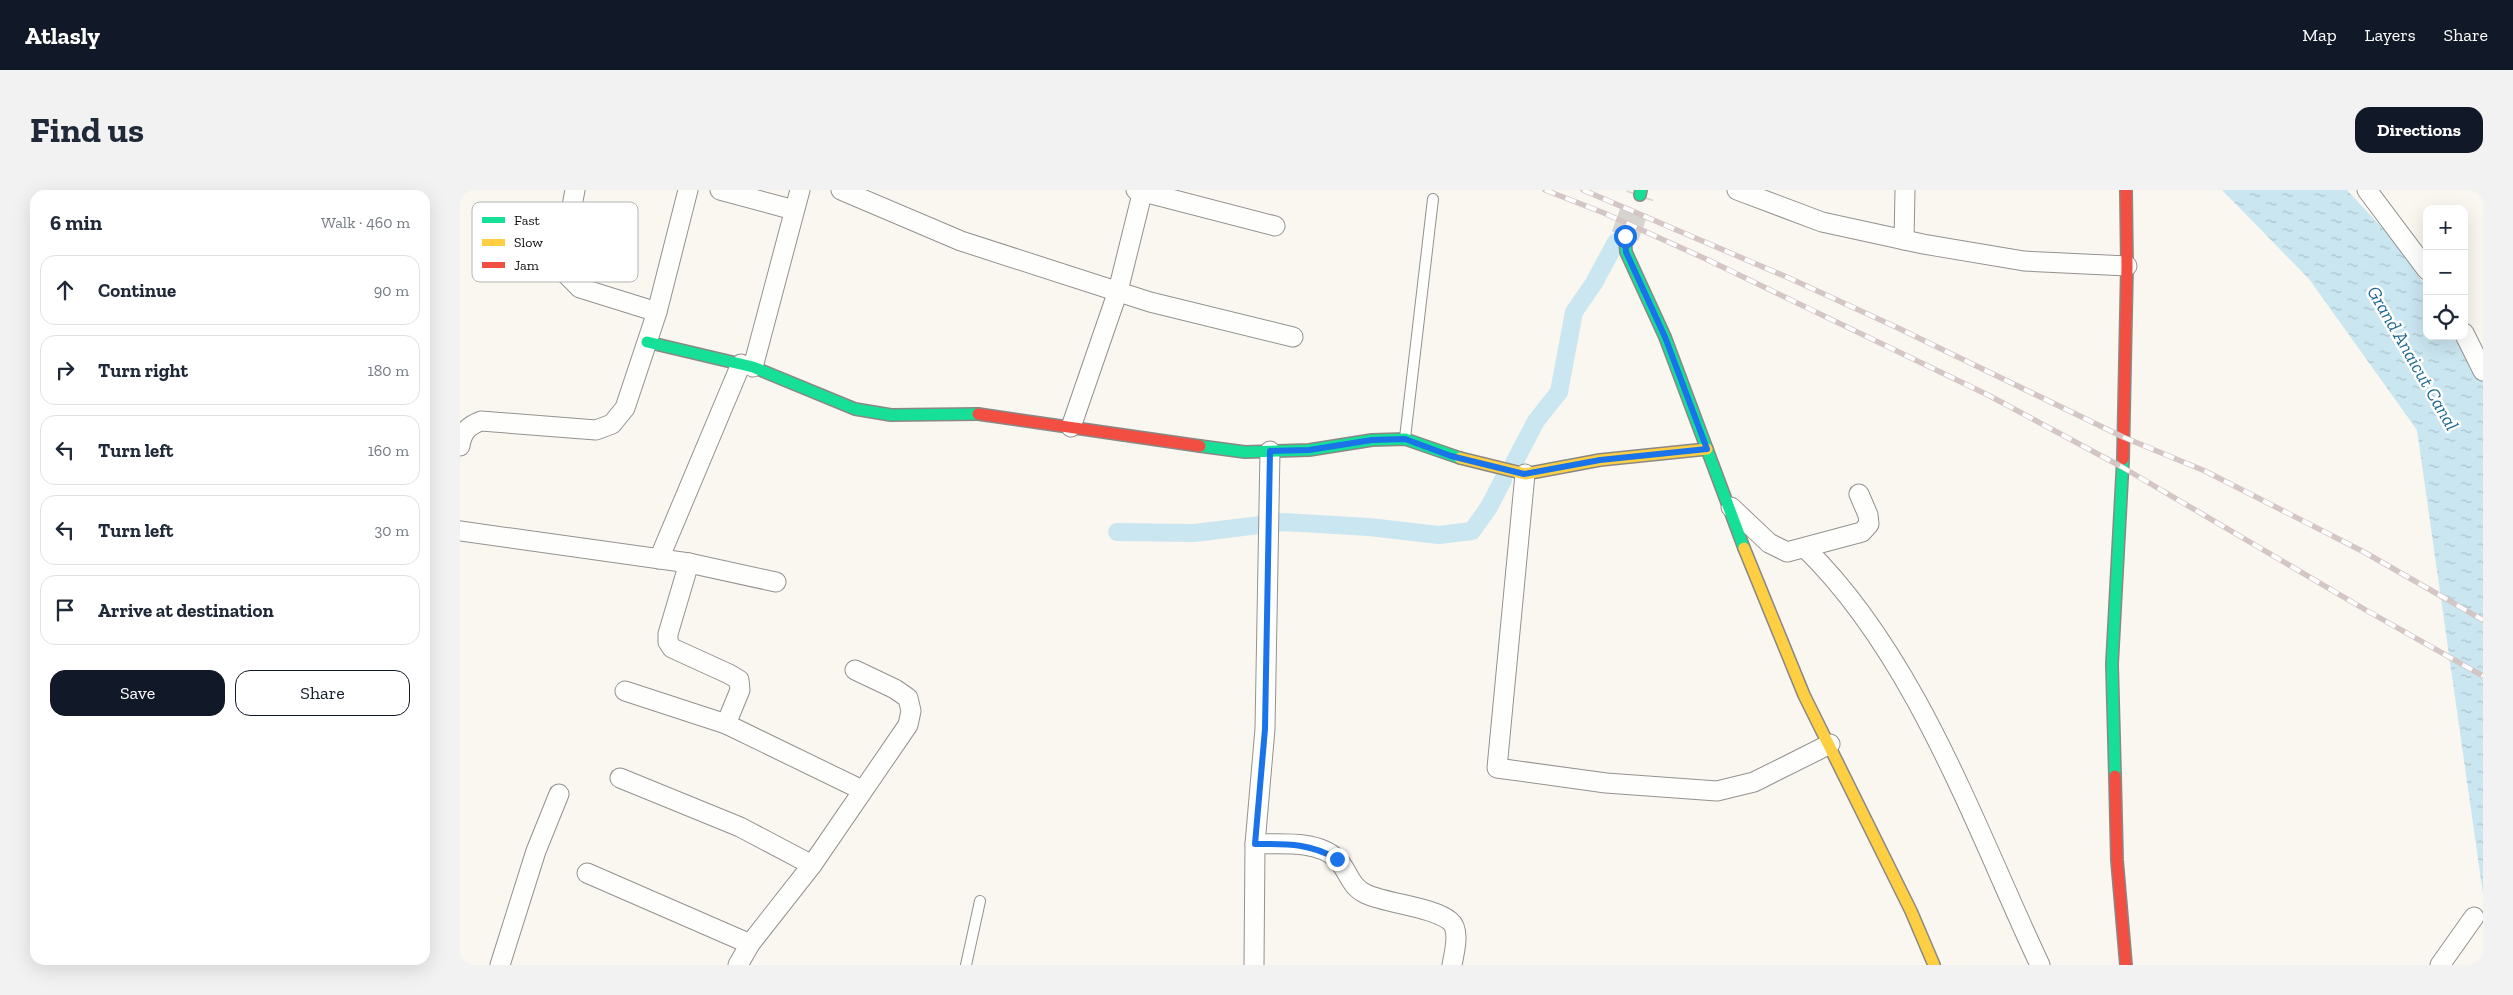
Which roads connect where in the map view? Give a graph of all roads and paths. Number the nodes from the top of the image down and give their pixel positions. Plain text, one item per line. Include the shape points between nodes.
1 (688, 190) edge
2 (720, 190) edge
3 (800, 190) edge
4 (841, 190) edge
5 (1737, 190) edge
6 (1905, 190) edge
7 (2126, 190) edge
8 (2367, 190) edge
9 (1141, 191) edge
10 (1433, 199) dead end
11 (794, 210) junction
12 (1275, 226) dead end
13 (1625, 236) tunnel mouth
14 (1904, 240) junction
15 (2423, 265) edge
16 (2127, 266) junction
17 (574, 282) edge
18 (1118, 291) junction
19 (657, 312) junction
20 (1293, 337) dead end
21 (2468, 340) edge
22 (647, 342) junction
23 (747, 366) junction
24 (2482, 367) edge
25 (1071, 427) junction
26 (1405, 439) junction
27 (460, 446) edge
28 (1707, 449) junction
29 (1270, 451) junction
30 (1524, 474) junction
31 (1859, 494) dead end
32 (1728, 504) junction
33 (460, 531) edge
34 (1805, 548) junction
35 (659, 558) junction
36 (689, 563) junction
37 (776, 582) dead end
38 (855, 670) dead end
39 (624, 692) dead end
40 (726, 724) junction
41 (1830, 744) junction
42 (620, 778) dead end
43 (862, 790) junction
44 (559, 794) dead end
45 (1255, 844) junction
46 (812, 865) junction
47 (587, 873) dead end
48 (980, 900) dead end
49 (2474, 916) dead end
50 (750, 944) junction
51 (500, 965) edge
52 (738, 965) edge
53 (966, 965) edge
54 (1254, 965) edge
55 (1452, 965) edge
56 (1934, 965) edge
57 (2040, 965) edge
58 (2126, 965) edge
59 (2440, 965) edge

1 - 19 street
2 - 11 street
3 - 11 street
4 - 18 street via 961,240
5 - 14 street via 1822,222
6 - 14 street
7 - 16 street
8 - 15 street
9 - 12 street
9 - 18 street
10 - 26 lane
11 - 23 street
13 - 28 street via 1626,252 1665,337
14 - 16 street via 2024,262
16 - 58 street via 2123,450 2112,664 2116,860
17 - 19 street via 580,288
18 - 20 street via 1150,302
18 - 25 street
19 - 22 street
21 - 24 street
22 - 23 street
22 - 27 street via 624,408 612,424 596,430 481,421 470,425 461,437
23 - 25 street via 855,410 891,414 987,414
23 - 35 street
25 - 29 street via 1246,452
26 - 29 street
26 - 30 street via 1451,456
28 - 30 street via 1600,460
28 - 32 street
29 - 45 street via 1265,729
30 - 41 street via 1496,768 1606,783 1718,791 1754,782
31 - 34 street via 1869,524 1862,532
32 - 34 street via 1769,543 1787,552
32 - 41 street via 1804,695
33 - 35 street
34 - 57 street via 1831,574 1901,672 1968,806
35 - 36 street
36 - 37 street
36 - 40 street via 668,642 672,648 738,680 740,690
38 - 43 street via 896,689 908,698 911,711 908,725
39 - 40 street
40 - 43 street
41 - 56 street
42 - 46 street via 740,828
43 - 46 street
44 - 51 street via 536,851
45 - 54 street
45 - 55 street via 1293,844 1320,849 1337,859 1352,885 1366,894 1451,921 1456,930
46 - 50 street
47 - 50 street
48 - 53 lane
49 - 59 street
50 - 52 street

